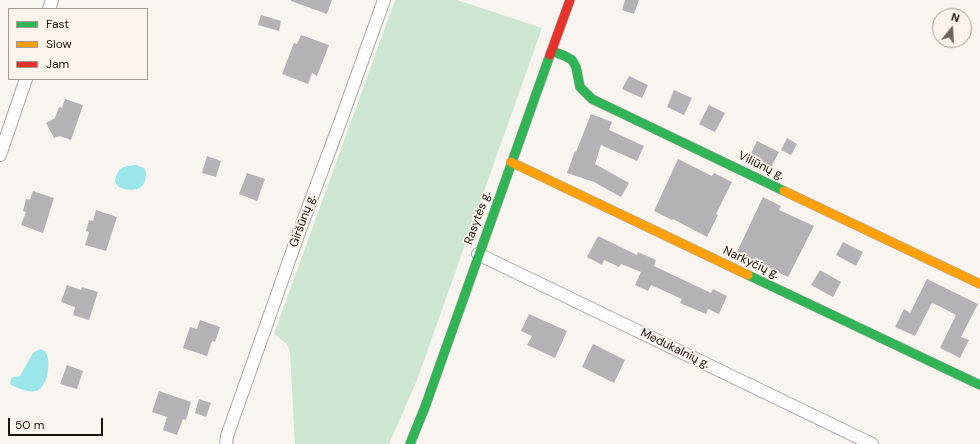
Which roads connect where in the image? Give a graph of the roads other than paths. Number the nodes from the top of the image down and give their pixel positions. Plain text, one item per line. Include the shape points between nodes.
1 (384, 0) edge
2 (570, 0) edge
3 (552, 51) junction
4 (26, 80) edge
5 (0, 155) edge
6 (511, 162) junction
7 (478, 254) junction
8 (980, 284) edge
9 (980, 385) edge
10 (226, 444) edge
11 (410, 444) edge
12 (872, 444) edge

1 - 10 street, Giršūnų g. via 302,224
2 - 3 street, Rasytės g.
3 - 6 street, Rasytės g.
3 - 8 street, Viliūnų g. via 572,60 578,83 592,98
4 - 5 street
6 - 7 street, Rasytės g.
6 - 9 street, Narkyčių g.
7 - 11 street, Rasytės g.
7 - 12 street, Medukalnių g.

